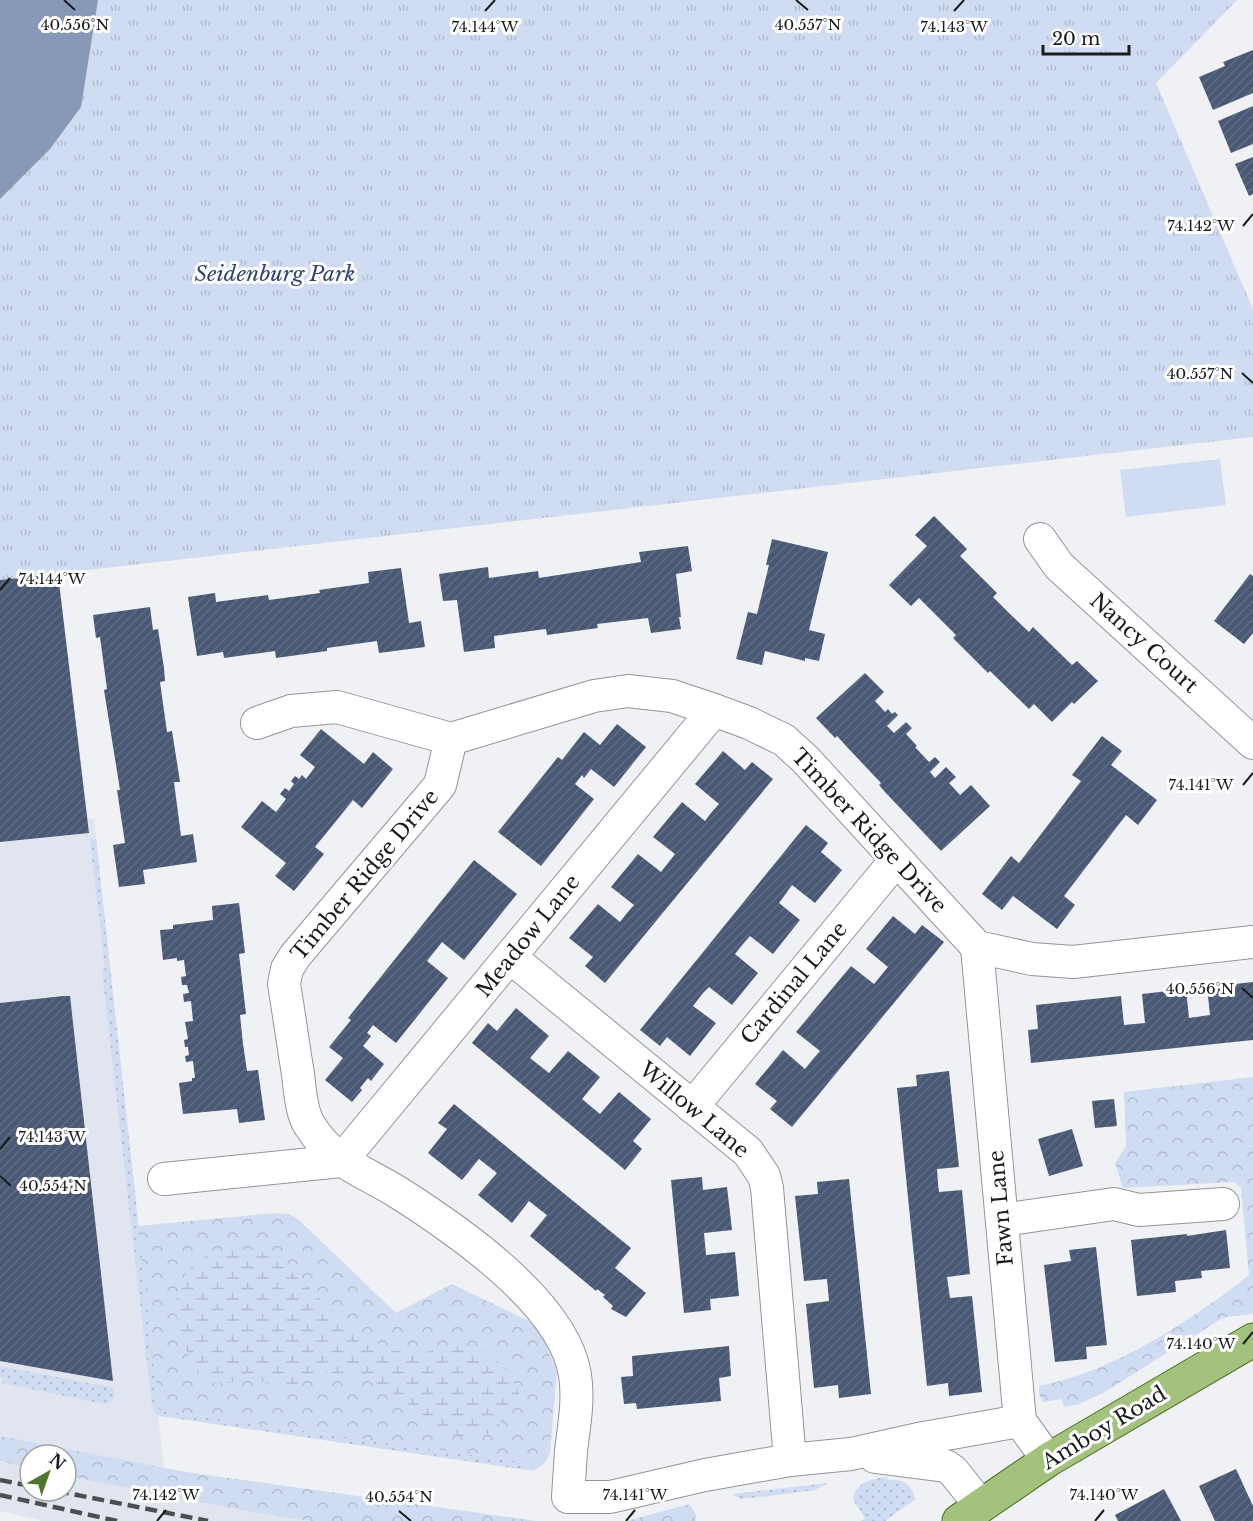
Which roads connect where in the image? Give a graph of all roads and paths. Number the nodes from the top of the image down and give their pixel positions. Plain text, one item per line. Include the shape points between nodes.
1 (1040, 539) dead end
2 (714, 710) junction
3 (257, 723) dead end
4 (451, 739) junction
5 (1253, 743) edge
6 (896, 860) junction
7 (1253, 942) edge
8 (977, 947) junction
9 (510, 957) junction
10 (692, 1107) junction
11 (341, 1161) junction
12 (164, 1179) dead end
13 (1223, 1204) dead end
14 (1002, 1220) junction
15 (1253, 1340) edge
16 (1020, 1421) junction
17 (850, 1454) junction
18 (790, 1460) junction
19 (1048, 1460) junction
20 (970, 1514) edge

1 - 5 street, Nancy Court via 1059,566
2 - 4 street, Timber Ridge Drive via 672,696 628,691 594,696
2 - 6 street, Timber Ridge Drive via 784,740 806,759
2 - 9 street, Meadow Lane
3 - 4 street via 291,711 337,707
4 - 11 street, Timber Ridge Drive via 440,784 295,956 284,984 308,1124
6 - 8 street, Timber Ridge Drive
6 - 10 street, Cardinal Lane
7 - 8 street via 1072,962 1032,959
8 - 14 street, Fawn Lane
9 - 10 street, Willow Lane
9 - 11 street, Meadow Lane
10 - 18 street, Willow Lane via 748,1152 764,1176
11 - 12 street
11 - 18 street, Timber Ridge Drive via 398,1193 483,1252 549,1317 567,1347 575,1374 568,1497 610,1497
13 - 14 street via 1139,1210 1114,1204
14 - 16 street, Fawn Lane
15 - 19 main road, Amboy Road
16 - 17 street, Timber Ridge Drive
16 - 19 street
17 - 18 street, Timber Ridge Drive
17 - 20 street, Timber Ridge Drive via 946,1466 953,1472
19 - 20 main road, Amboy Road

